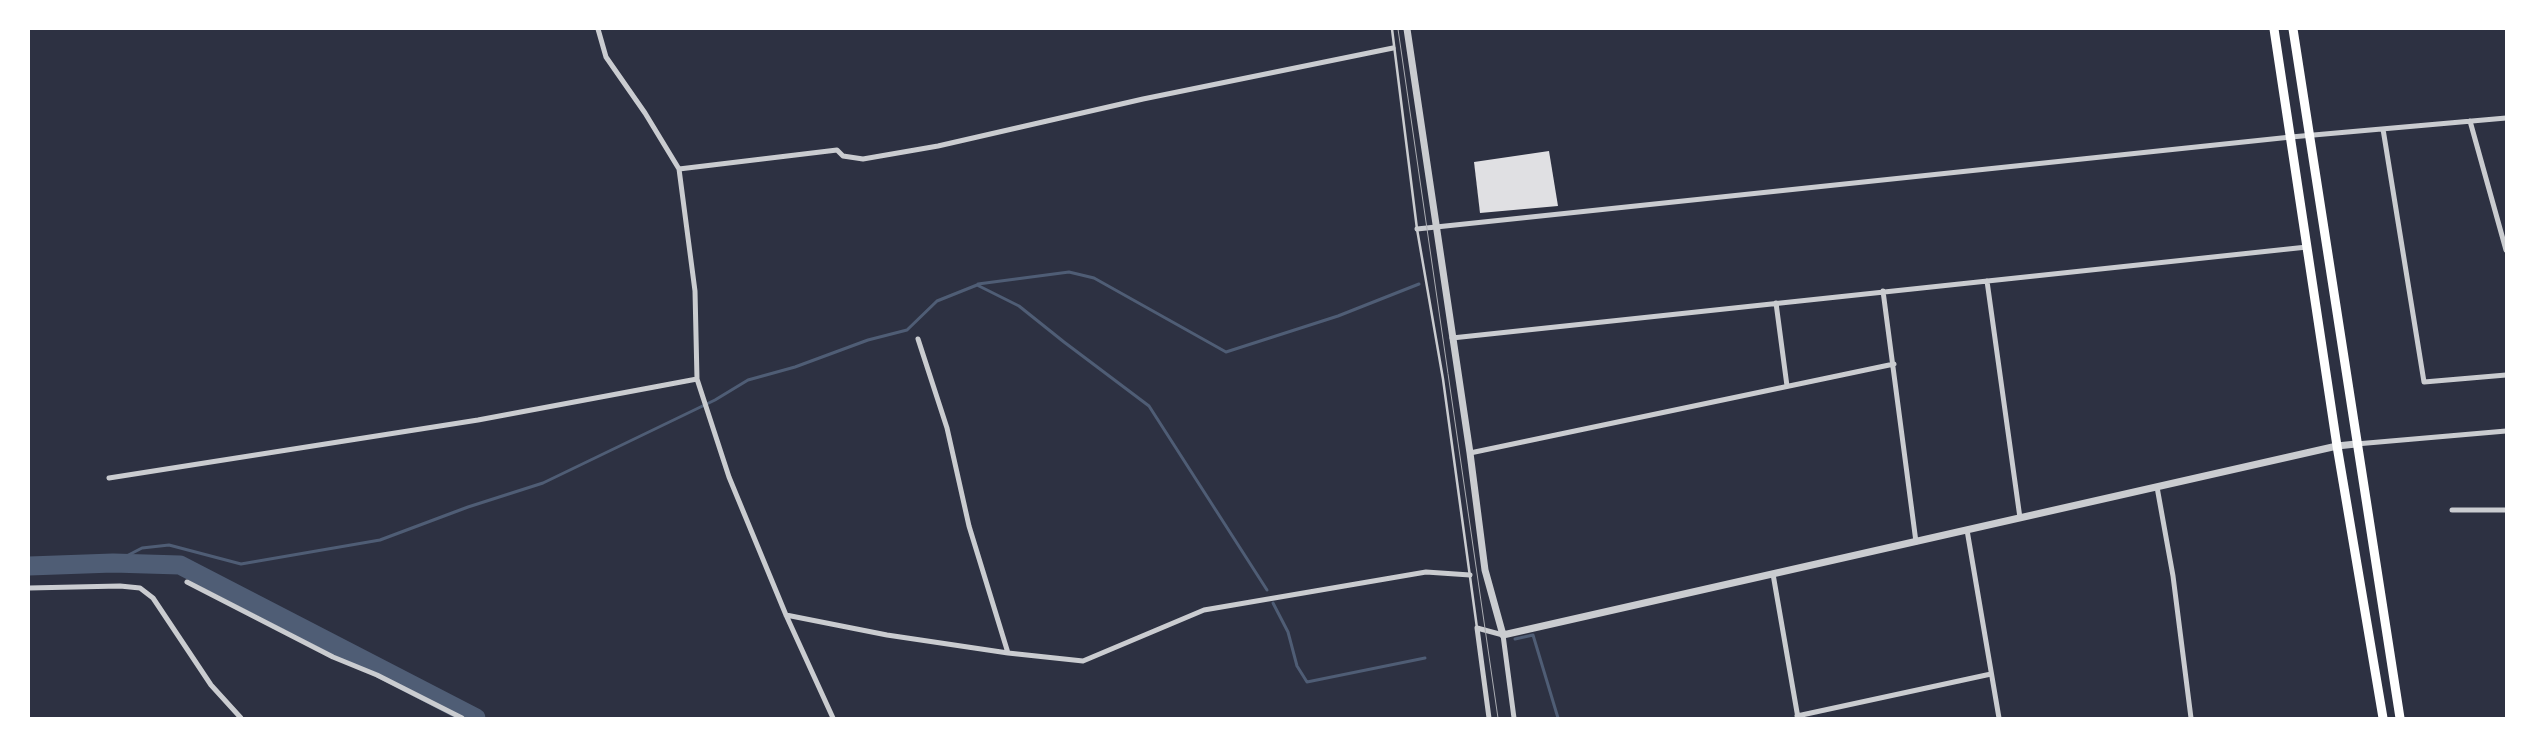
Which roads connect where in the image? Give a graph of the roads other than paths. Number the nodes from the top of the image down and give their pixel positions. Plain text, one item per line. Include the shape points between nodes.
1 (598, 29) edge
2 (1392, 29) edge
3 (1407, 29) edge
4 (2274, 29) edge
5 (2293, 29) edge
6 (1393, 48) junction
7 (2506, 118) edge
8 (2470, 121) junction
9 (2383, 129) junction
10 (2309, 136) junction
11 (2290, 137) junction
12 (679, 169) junction
13 (1435, 226) junction
14 (1417, 229) junction
15 (2307, 247) junction
16 (2506, 250) edge
17 (1987, 281) junction
18 (1884, 291) junction
19 (1776, 302) junction
20 (1452, 338) junction
21 (918, 339) dead end
22 (1894, 364) junction
23 (2506, 375) edge
24 (697, 379) junction
25 (1787, 386) junction
26 (2506, 430) edge
27 (2356, 444) junction
28 (2337, 446) junction
29 (1470, 453) junction
30 (108, 478) dead end
31 (2157, 487) junction
32 (2452, 510) dead end
33 (2506, 510) edge
34 (2020, 518) junction
35 (1967, 530) junction
36 (1916, 542) junction
37 (1773, 574) junction
38 (1470, 575) junction
39 (187, 582) dead end
40 (29, 588) edge
41 (786, 615) junction
42 (1477, 628) junction
43 (1503, 635) junction
44 (1008, 653) junction
45 (1991, 674) junction
46 (1798, 717) edge
47 (241, 718) edge
48 (462, 718) edge
49 (833, 718) edge
50 (1489, 718) edge
51 (1514, 718) edge
52 (1999, 718) edge
53 (2191, 718) edge
54 (2383, 718) edge
55 (2400, 718) edge

1 - 12 street via 606,57
2 - 6 lane
3 - 13 street
4 - 11 main road
5 - 10 main road
6 - 12 street via 1143,99 938,146 863,159 843,156 837,150
6 - 14 lane
7 - 8 street
8 - 9 street
8 - 16 street
9 - 10 street
9 - 23 street via 2424,382
10 - 11 street
10 - 27 main road
11 - 13 street
11 - 15 main road
12 - 24 street via 695,291
13 - 14 street
13 - 20 street
14 - 38 lane via 1443,379
15 - 17 street
15 - 28 main road
17 - 18 street
17 - 34 street
18 - 19 street
18 - 22 street
19 - 20 street
19 - 25 street
20 - 29 street
21 - 44 street
22 - 25 street
22 - 36 street
24 - 30 street via 478,420
24 - 41 street via 729,477
25 - 29 street
26 - 27 street
27 - 28 street
27 - 55 main road
28 - 31 street
28 - 54 main road
29 - 43 street via 1485,570
31 - 34 street
31 - 53 street via 2173,576
32 - 33 street
34 - 35 street
35 - 36 street
35 - 45 street
36 - 37 street
37 - 43 street
37 - 46 street
38 - 42 lane
38 - 44 street via 1426,572 1204,610 1083,661
39 - 48 street via 333,657 377,675
40 - 47 street via 140,588 152,598 211,685
41 - 44 street via 887,635
41 - 49 street
42 - 43 street
42 - 50 street
43 - 51 street
45 - 46 street
45 - 52 street

